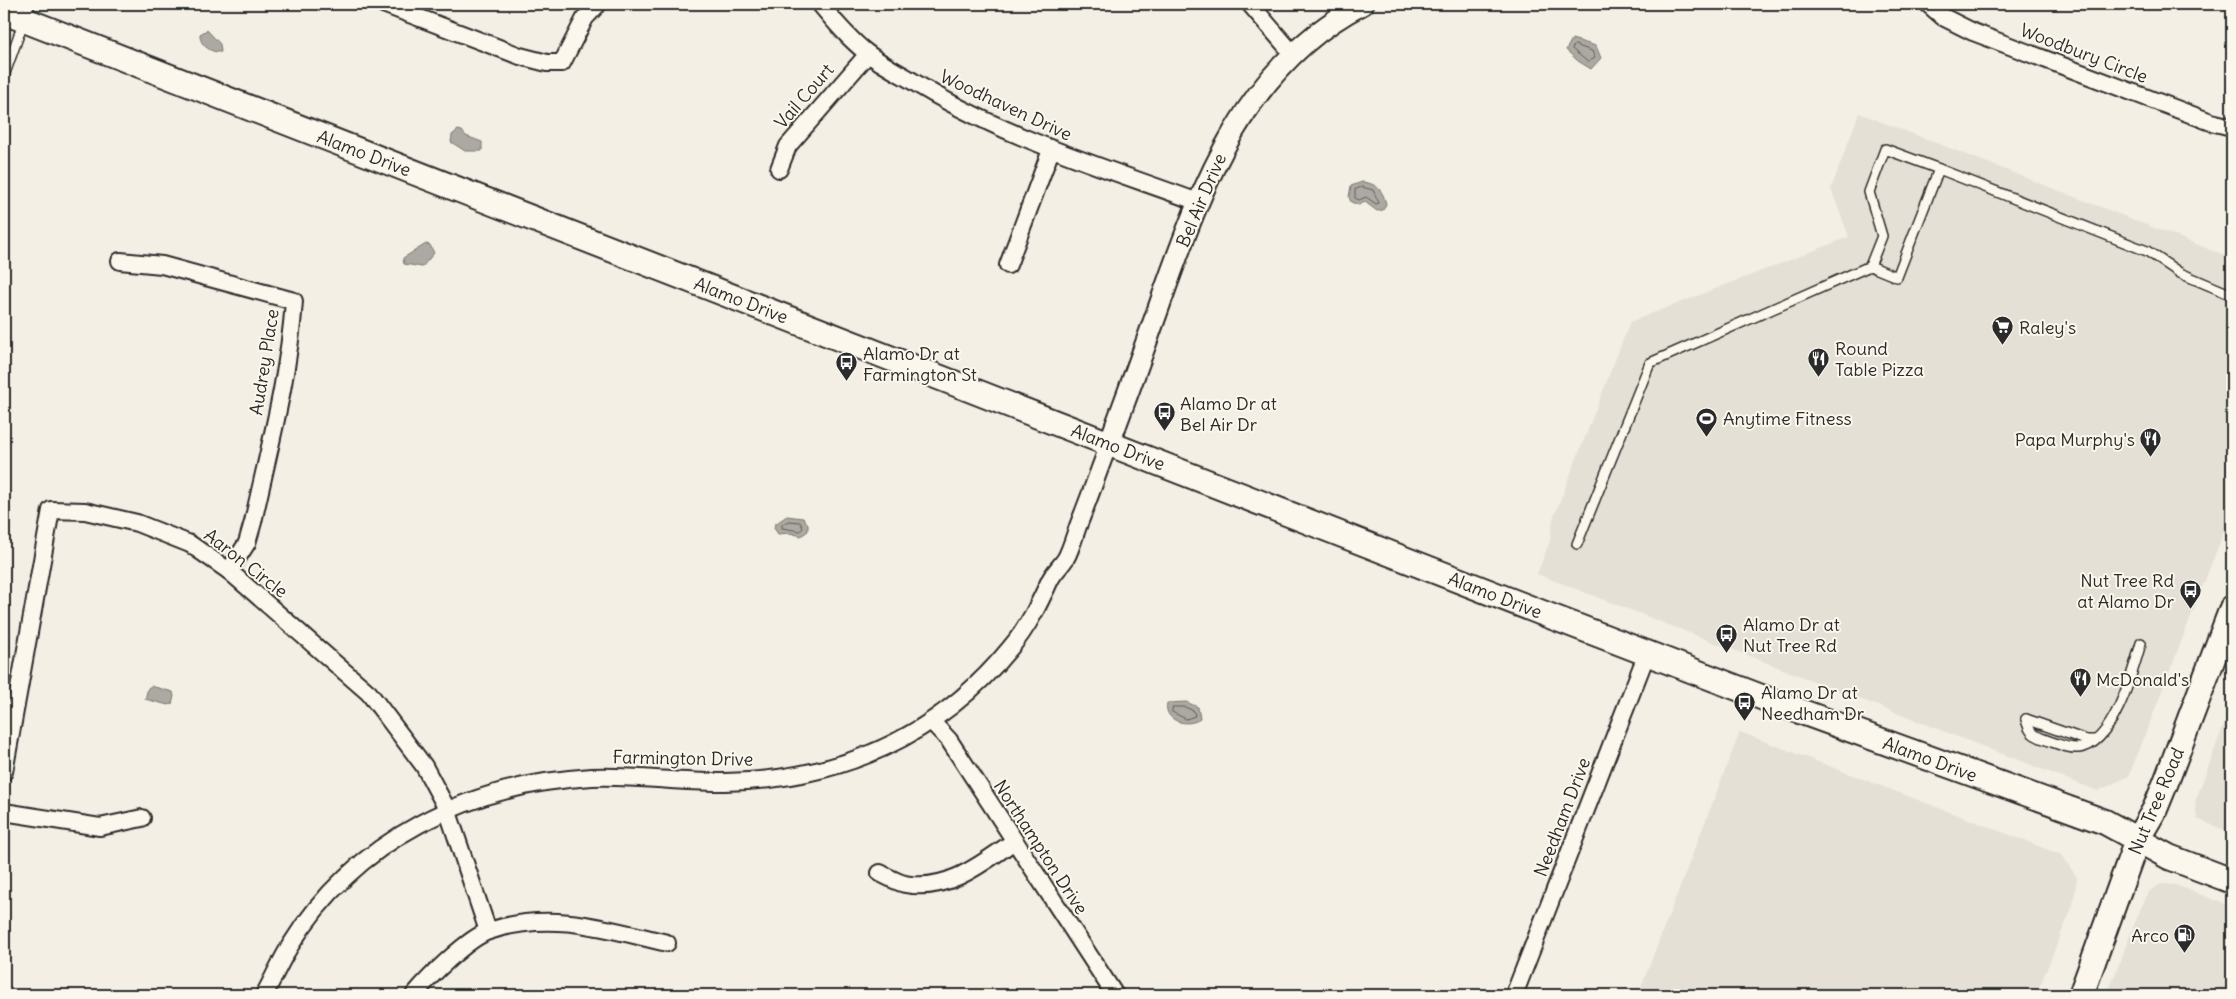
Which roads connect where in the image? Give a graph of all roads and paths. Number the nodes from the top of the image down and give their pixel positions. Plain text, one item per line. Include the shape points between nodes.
1 (384, 4) edge
2 (598, 4) edge
3 (820, 4) edge
4 (1250, 4) edge
5 (1363, 4) edge
6 (1928, 4) edge
7 (18, 13) edge
8 (868, 54) junction
9 (1293, 54) junction
10 (4, 76) edge
11 (2232, 127) edge
12 (1051, 150) junction
13 (779, 169) dead end
14 (1939, 169) junction
15 (1198, 202) junction
16 (120, 261) dead end
17 (1008, 265) dead end
18 (1870, 266) junction
19 (2232, 295) edge
20 (1109, 444) junction
21 (1576, 544) dead end
22 (229, 571) junction
23 (2232, 608) edge
24 (2140, 643) dead end
25 (1647, 653) junction
26 (932, 722) junction
27 (2096, 740) junction
28 (4, 772) edge
29 (446, 809) junction
30 (4, 812) edge
31 (142, 818) dead end
32 (2137, 840) junction
33 (1013, 842) junction
34 (880, 873) dead end
35 (2232, 881) edge
36 (488, 931) junction
37 (667, 943) dead end
38 (264, 995) edge
39 (414, 995) edge
40 (1115, 995) edge
41 (1514, 995) edge
42 (2081, 995) edge

1 - 2 street via 546,63 562,63 585,18
3 - 8 street, Woodhaven Drive
4 - 9 street
5 - 9 street, Bel Air Drive via 1332,23
6 - 11 street, Woodbury Circle via 1943,17 1973,32 2210,122
7 - 10 lane
7 - 20 main road, Alamo Drive
8 - 12 street, Woodhaven Drive via 929,92
8 - 13 street, Vail Court via 788,146
9 - 15 street, Bel Air Drive via 1244,112 1219,154
12 - 15 street, Woodhaven Drive
12 - 17 street
14 - 18 lane via 1898,277
14 - 18 lane via 1885,149 1869,192 1882,236
14 - 19 lane via 2147,252 2180,273
15 - 20 street, Bel Air Drive
16 - 22 street, Audrey Place via 162,265 294,301 292,333 254,522 247,543
18 - 21 lane via 1650,363
20 - 25 main road, Alamo Drive
20 - 26 street, Farmington Drive via 1066,558 1052,577 1024,630 992,670
22 - 28 street, Aaron Circle via 190,544 137,524 85,511 52,510
22 - 29 street, Aaron Circle via 369,693 424,766
23 - 32 main road, Nut Tree Road via 2155,809
24 - 27 lane via 2110,724
25 - 32 main road, Alamo Drive via 2105,822
25 - 41 street, Needham Drive
26 - 29 street, Farmington Drive via 873,754 790,776 728,782 595,777 557,780 499,791
26 - 33 street, Northampton Drive via 949,740
27 - 27 lane via 2086,740 2026,719 2028,730 2034,735 2069,748 2080,748
29 - 36 street, Aaron Circle
29 - 38 street, Farmington Drive via 390,841 343,880 290,945
30 - 31 street via 100,827
32 - 35 main road, Alamo Drive via 2169,857
32 - 42 main road, Nut Tree Road
33 - 34 street via 954,880 924,885 904,884
33 - 40 street, Northampton Drive
36 - 37 street via 544,920 584,924
36 - 39 street via 432,973

